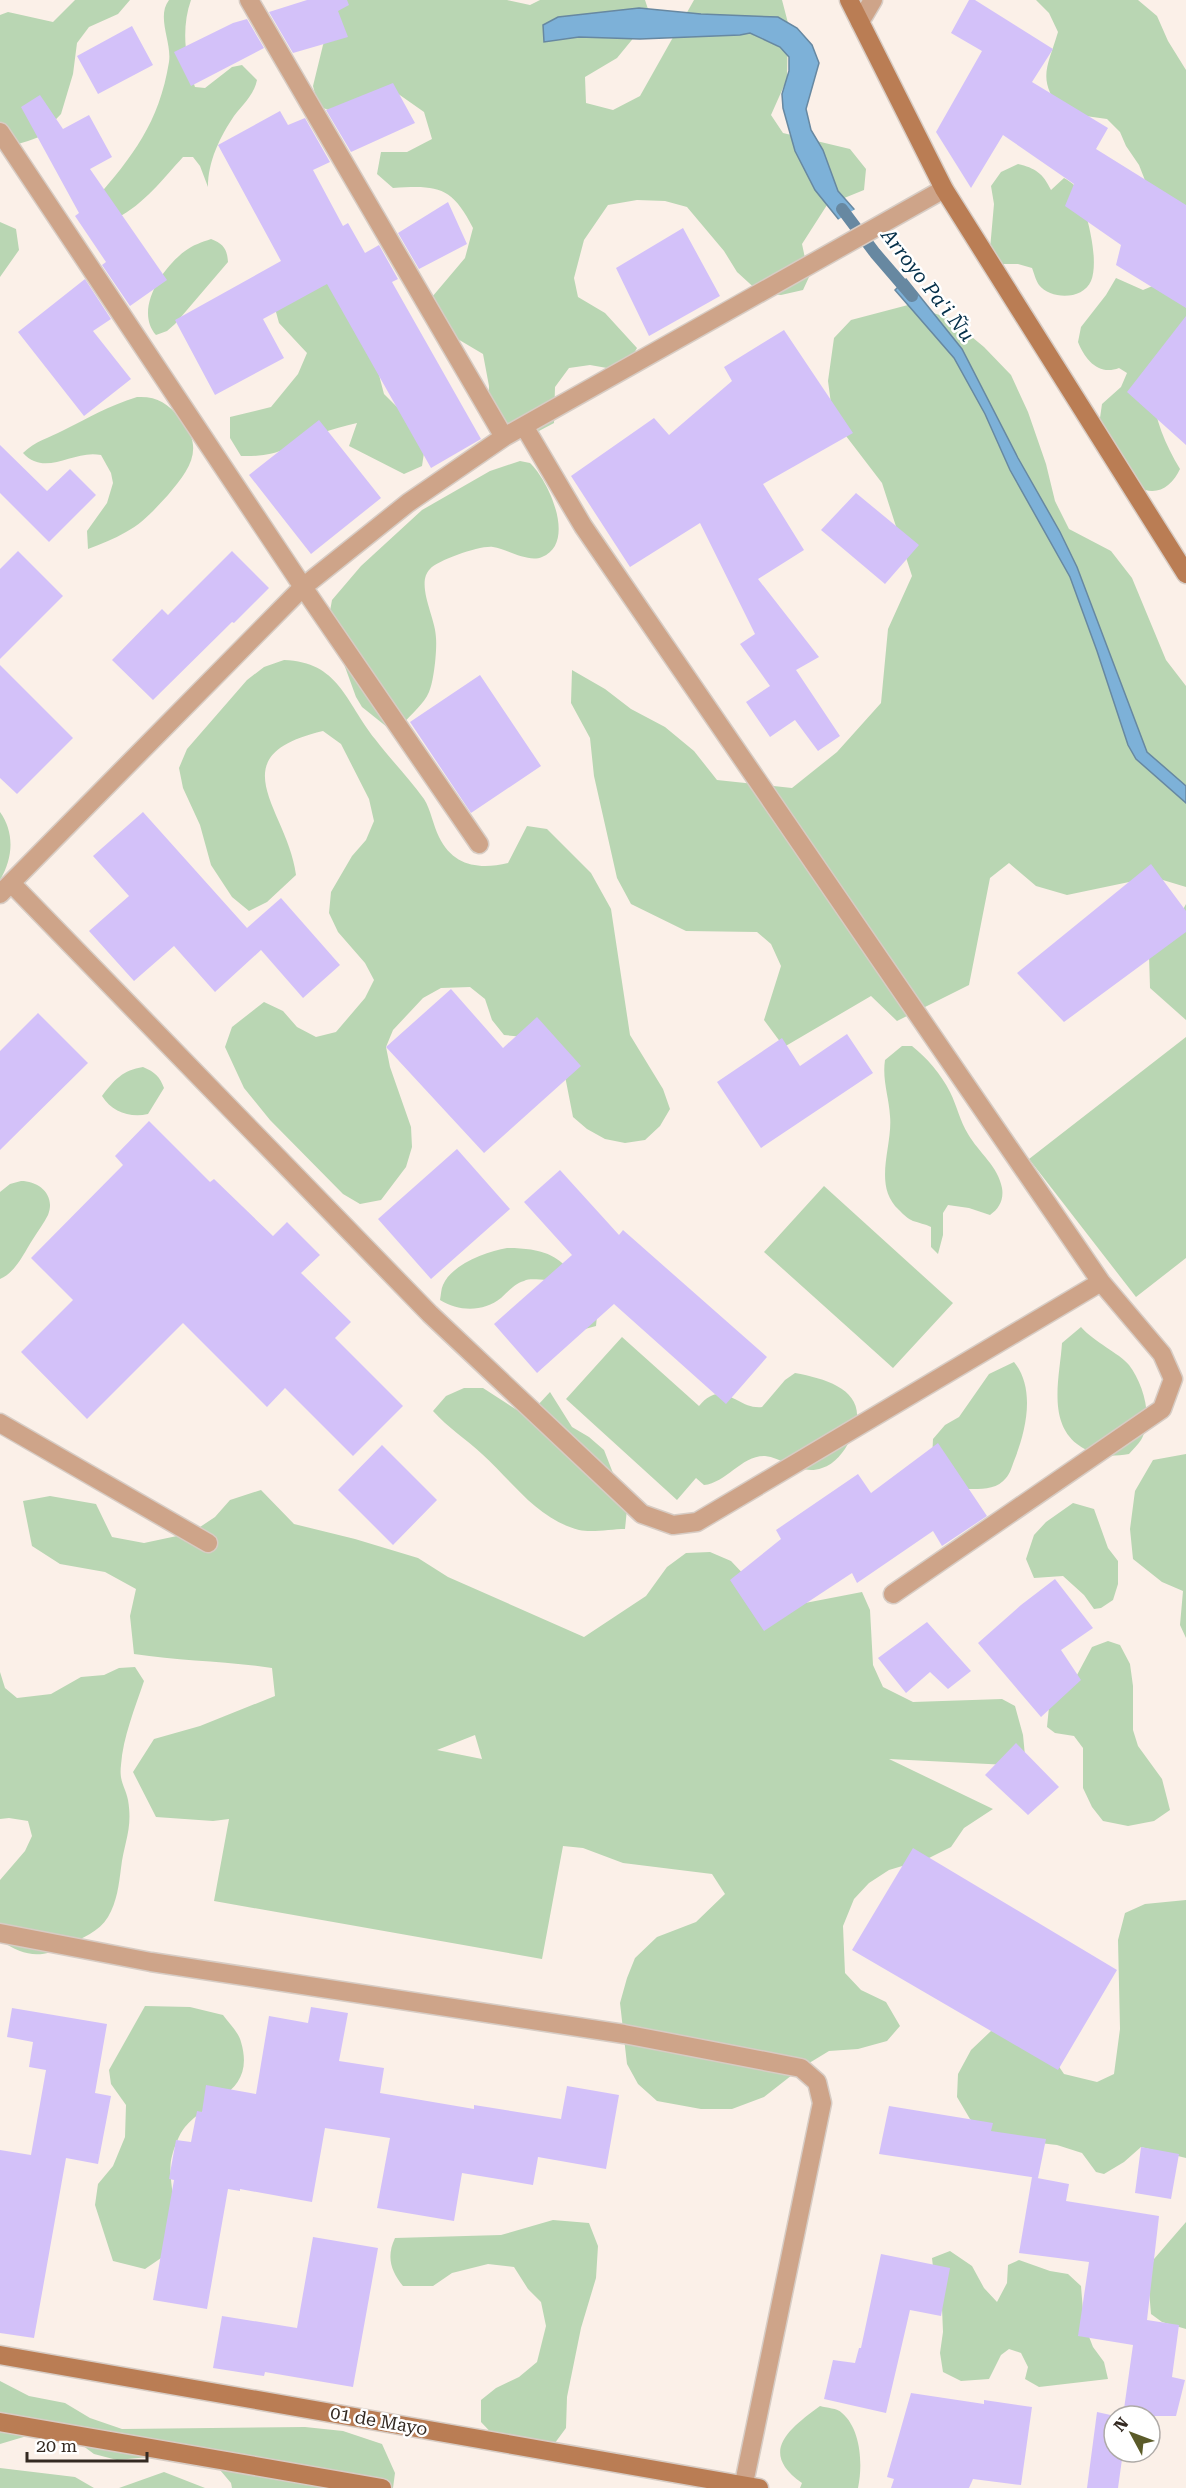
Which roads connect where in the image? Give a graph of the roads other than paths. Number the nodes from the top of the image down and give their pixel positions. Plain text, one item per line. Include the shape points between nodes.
1 (249, 0) edge
2 (849, 0) edge
3 (873, 0) edge
4 (860, 22) junction
5 (0, 132) edge
6 (944, 189) junction
7 (524, 426) junction
8 (504, 437) junction
9 (1186, 574) edge
10 (303, 587) junction
11 (479, 844) dead end
12 (6, 889) edge
13 (1101, 1282) junction
14 (0, 1423) edge
15 (208, 1543) dead end
16 (893, 1594) dead end
17 (0, 1933) edge
18 (0, 2355) edge
19 (0, 2422) edge
20 (748, 2487) edge
21 (382, 2488) edge

1 - 8 street
2 - 4 street
3 - 4 street
4 - 6 street
5 - 10 street
6 - 7 street
6 - 9 street
7 - 8 street
7 - 13 street via 583,526
8 - 10 street via 408,503
10 - 11 street
10 - 12 street
12 - 13 street via 430,1314 642,1514 673,1525 697,1522
13 - 16 street via 1162,1354 1173,1379 1162,1409
14 - 15 street
17 - 20 street via 151,1962 624,2034 801,2068 818,2082 822,2103
18 - 20 street, 01 de Mayo
19 - 21 street

